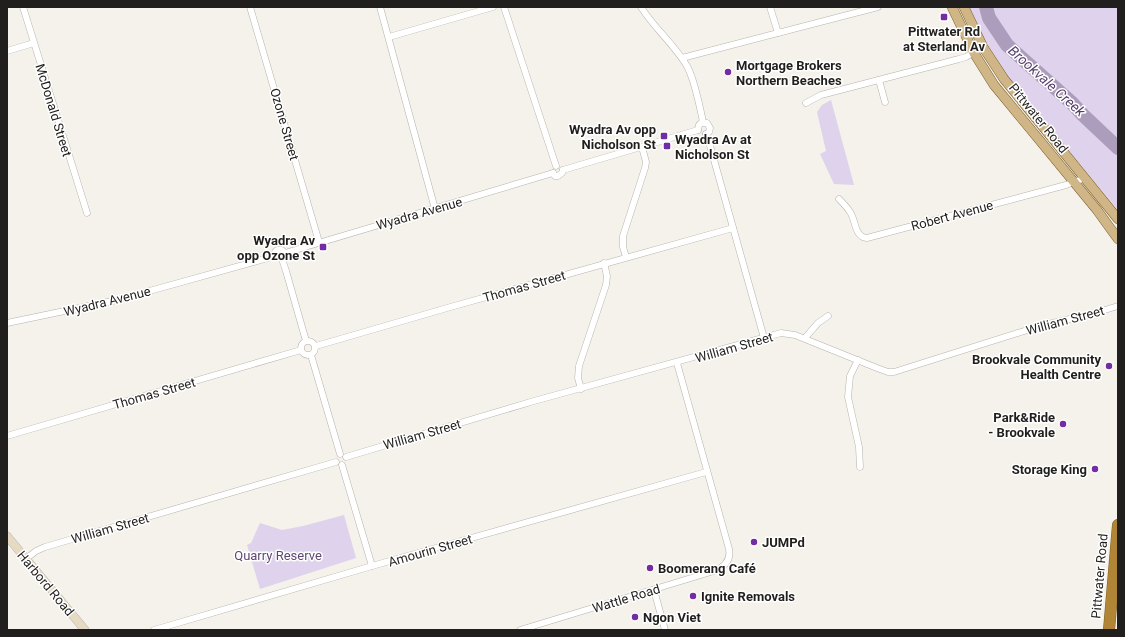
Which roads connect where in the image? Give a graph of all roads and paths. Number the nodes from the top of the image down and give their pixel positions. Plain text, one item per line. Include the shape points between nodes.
1 (23, 7) edge
2 (250, 7) edge
3 (380, 7) edge
4 (493, 7) edge
5 (504, 7) edge
6 (641, 7) edge
7 (770, 7) edge
8 (878, 7) edge
9 (952, 7) edge
10 (964, 7) edge
11 (778, 32) junction
12 (389, 37) junction
13 (34, 43) junction
14 (983, 47) junction
15 (7, 51) edge
16 (974, 53) junction
17 (682, 58) junction
18 (879, 80) junction
19 (885, 102) dead end
20 (806, 103) dead end
21 (703, 122) junction
22 (698, 130) junction
23 (706, 134) junction
24 (642, 147) junction
25 (556, 166) junction
26 (563, 170) junction
27 (553, 173) junction
28 (1085, 178) junction
29 (1074, 182) junction
30 (839, 200) dead end
31 (435, 209) junction
32 (86, 213) dead end
33 (1118, 219) edge
34 (733, 228) junction
35 (1118, 239) edge
36 (319, 242) junction
37 (284, 253) junction
38 (275, 256) junction
39 (626, 257) junction
40 (282, 259) junction
41 (604, 264) junction
42 (1118, 306) edge
43 (828, 316) dead end
44 (7, 323) edge
45 (764, 338) junction
46 (805, 338) junction
47 (306, 341) junction
48 (316, 346) junction
49 (301, 350) junction
50 (311, 355) junction
51 (858, 360) junction
52 (677, 363) junction
53 (580, 389) junction
54 (7, 436) edge
55 (340, 454) junction
56 (346, 457) junction
57 (336, 462) junction
58 (342, 465) junction
59 (860, 467) dead end
60 (706, 472) junction
61 (1118, 525) edge
62 (7, 536) edge
63 (26, 559) junction
64 (372, 566) junction
65 (654, 590) junction
66 (1115, 592) edge
67 (85, 630) edge
68 (154, 630) edge
69 (520, 630) edge
70 (665, 630) edge
71 (1109, 630) edge

1 - 13 street, McDonald Street
2 - 36 street, Ozone Street
3 - 12 street
4 - 12 street
5 - 25 street
6 - 17 street
7 - 11 street
8 - 11 street
9 - 16 main road, Pittwater Road
10 - 14 main road, Pittwater Road
11 - 17 street
12 - 31 street
13 - 15 street
13 - 32 street, McDonald Street
14 - 16 street
14 - 28 main road, Pittwater Road via 1004,79
16 - 18 street
16 - 29 main road, Pittwater Road via 994,85
17 - 21 street via 689,70
18 - 19 street
18 - 20 street via 821,95
21 - 22 street
21 - 23 street via 710,127
22 - 23 street via 701,134
22 - 24 street
23 - 34 street
24 - 26 street
24 - 39 street via 646,162 623,236
25 - 26 street
25 - 27 street
26 - 27 street via 558,176
27 - 31 street, Wyadra Avenue
28 - 29 street, Robert Avenue
28 - 33 main road, Pittwater Road
29 - 30 street, Robert Avenue via 867,238 862,238 859,234 850,212
29 - 35 main road, Pittwater Road
31 - 36 street, Wyadra Avenue
34 - 39 street, Thomas Street
34 - 45 street
36 - 37 street, Wyadra Avenue
37 - 38 street via 279,249
37 - 40 street
38 - 40 street via 276,259
38 - 44 street, Wyadra Avenue via 117,300
39 - 41 street, Thomas Street
40 - 47 street
41 - 48 street, Thomas Street
41 - 53 street via 606,285 579,366
42 - 51 street, William Street via 1040,326 900,371 888,372
43 - 46 street
45 - 46 street, William Street via 785,333
45 - 52 street, William Street
46 - 51 street, William Street
47 - 48 street via 313,342
47 - 49 street via 301,345
48 - 50 street
49 - 50 street via 304,354
49 - 54 street, Thomas Street
50 - 55 street
51 - 59 street via 850,376 848,397 859,447
52 - 53 street, William Street
52 - 60 street
53 - 56 street, William Street
55 - 56 street
55 - 57 street via 336,457
56 - 58 street via 346,462
57 - 58 street
57 - 63 street, William Street via 45,547
58 - 64 street
60 - 64 street, Amourin Street
60 - 65 street, Wattle Road via 729,549 728,561 719,569
61 - 66 highway, Pittwater Road
62 - 63 main road, Harbord Road
63 - 67 main road, Harbord Road
64 - 68 street, Amourin Street
65 - 69 street, Wattle Road
65 - 70 street
66 - 71 highway, Pittwater Road

